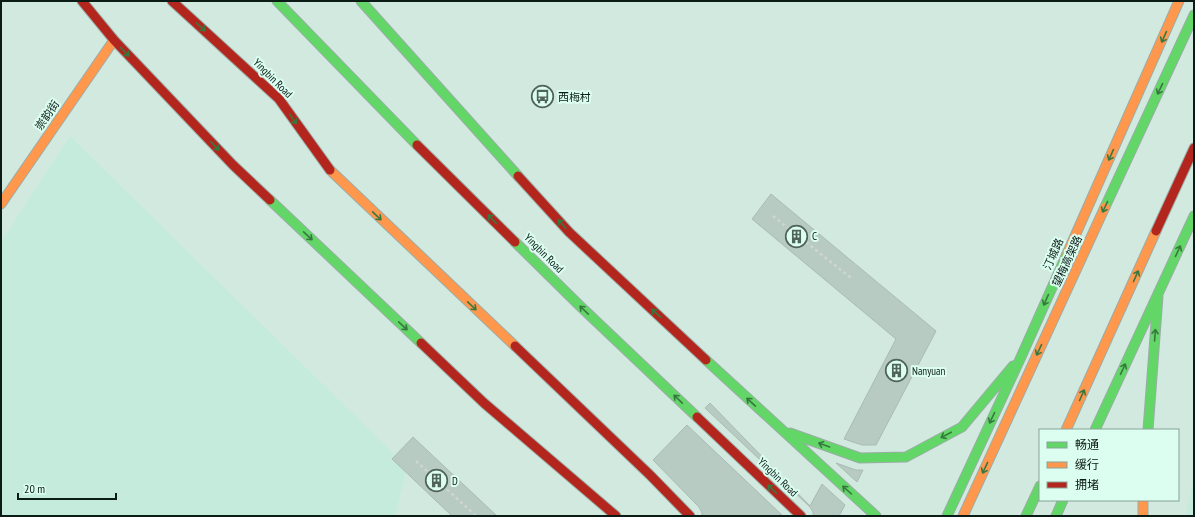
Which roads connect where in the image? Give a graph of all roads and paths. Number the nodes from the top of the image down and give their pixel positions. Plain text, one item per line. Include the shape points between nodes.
1 (82, 1) edge
2 (172, 1) edge
3 (277, 1) edge
4 (361, 1) edge
5 (1179, 1) edge
6 (1194, 15) edge
7 (114, 40) junction
8 (1194, 148) edge
9 (1, 204) edge
10 (773, 216) dead end
11 (1194, 216) edge
12 (851, 278) dead end
13 (1158, 294) junction
14 (1021, 357) junction
15 (779, 428) junction
16 (1066, 429) edge
17 (1096, 429) edge
18 (1148, 429) edge
19 (416, 461) dead end
20 (1039, 488) edge
21 (1063, 501) edge
22 (1143, 501) edge
23 (476, 516) edge
24 (616, 516) edge
25 (690, 516) edge
26 (801, 516) edge
27 (876, 516) edge
28 (947, 516) edge
29 (963, 516) edge
30 (1026, 516) edge
31 (1056, 516) edge
32 (1143, 516) edge

1 - 7 main road
2 -> 25 main road, Yingbin Road via 279,99 330,172 650,475
26 -> 3 main road, Yingbin Road via 472,200
15 -> 4 main road via 569,232
5 -> 14 main road, 汀城路
6 -> 29 main road, 望梅高架路
7 - 9 main road, 崇韵街
7 -> 24 main road via 233,165 484,403
16 -> 8 main road
10 - 12 path
13 -> 11 main road
17 -> 13 main road
18 -> 13 main road
14 -> 15 main road via 962,427 906,457 860,458
14 -> 28 main road, 汀城路
27 -> 15 main road
19 - 23 path
20 - 30 main road
21 - 31 main road
22 - 32 main road

